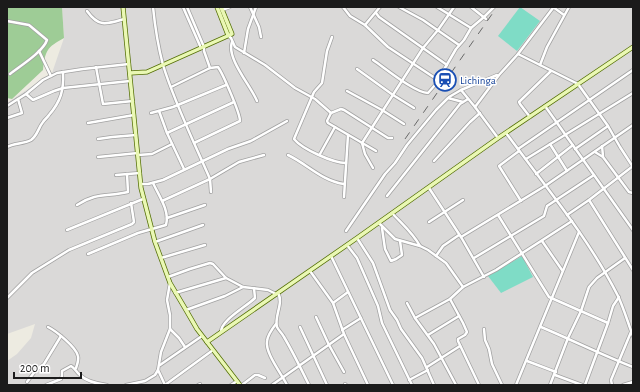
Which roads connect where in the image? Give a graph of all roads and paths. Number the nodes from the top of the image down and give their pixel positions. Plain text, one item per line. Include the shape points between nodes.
1 (124, 7) edge
2 (153, 7) edge
3 (183, 7) edge
4 (186, 7) edge
5 (217, 7) edge
6 (230, 7) edge
7 (250, 7) edge
8 (256, 7) edge
9 (343, 7) edge
10 (380, 7) edge
11 (399, 7) edge
12 (437, 7) edge
13 (454, 7) edge
14 (471, 7) edge
15 (494, 7) edge
16 (553, 7) edge
17 (569, 7) edge
18 (222, 9) edge
19 (87, 11) dead end
20 (376, 13) junction
21 (253, 14) junction
22 (450, 15) junction
23 (564, 15) junction
24 (485, 18) junction
25 (125, 19) junction
26 (7, 21) edge
27 (365, 25) junction
28 (471, 28) junction
29 (438, 30) junction
30 (230, 35) junction
31 (261, 37) dead end
32 (332, 37) dead end
33 (232, 42) junction
34 (459, 45) junction
35 (633, 47) edge
36 (423, 48) junction
37 (203, 49) junction
38 (39, 51) junction
39 (244, 53) junction
40 (518, 54) junction
41 (373, 60) dead end
42 (413, 63) junction
43 (130, 64) junction
44 (163, 65) junction
45 (447, 65) junction
46 (540, 65) junction
47 (96, 67) junction
48 (210, 68) junction
49 (357, 69) dead end
50 (633, 70) edge
51 (551, 71) junction
52 (63, 72) junction
53 (130, 73) junction
54 (10, 74) dead end
55 (498, 75) junction
56 (51, 76) junction
57 (438, 80) junction
58 (131, 81) junction
59 (403, 81) junction
60 (99, 84) junction
61 (578, 84) junction
62 (226, 85) junction
63 (171, 87) junction
64 (63, 88) junction
65 (461, 90) junction
66 (347, 91) dead end
67 (633, 93) edge
68 (26, 94) junction
69 (393, 95) junction
70 (313, 97) junction
71 (448, 98) junction
72 (18, 99) junction
73 (468, 99) junction
74 (589, 100) junction
75 (133, 101) junction
76 (257, 101) dead end
77 (234, 102) junction
78 (463, 102) junction
79 (178, 105) junction
80 (7, 106) edge
81 (545, 106) junction
82 (475, 107) junction
83 (414, 108) dead end
84 (382, 110) junction
85 (159, 111) junction
86 (151, 113) dead end
87 (332, 113) junction
88 (480, 113) junction
89 (599, 114) junction
90 (134, 115) junction
91 (530, 117) junction
92 (7, 118) edge
93 (287, 121) dead end
94 (88, 123) dead end
95 (557, 123) junction
96 (187, 124) junction
97 (404, 124) dead end
98 (633, 124) edge
99 (608, 126) junction
100 (335, 127) junction
101 (371, 128) junction
102 (167, 133) junction
103 (506, 133) junction
104 (348, 135) junction
105 (565, 135) junction
106 (136, 136) junction
107 (614, 137) junction
108 (392, 138) dead end
109 (498, 138) junction
110 (98, 139) dead end
111 (194, 143) junction
112 (362, 143) junction
113 (172, 144) junction
114 (550, 144) junction
115 (573, 145) junction
116 (602, 146) junction
117 (7, 147) edge
118 (575, 149) junction
119 (518, 150) junction
120 (376, 151) dead end
121 (594, 152) junction
122 (138, 154) junction
123 (320, 154) junction
124 (264, 155) dead end
125 (288, 155) dead end
126 (98, 157) dead end
127 (558, 157) junction
128 (603, 157) junction
129 (526, 159) junction
130 (583, 160) junction
131 (202, 161) junction
132 (434, 161) dead end
133 (346, 163) junction
134 (633, 166) edge
135 (373, 168) dead end
136 (184, 169) junction
137 (568, 171) junction
138 (140, 173) junction
139 (126, 174) junction
140 (536, 174) junction
141 (116, 175) dead end
142 (594, 175) junction
143 (618, 177) junction
144 (210, 179) junction
145 (153, 183) junction
146 (141, 184) junction
147 (344, 184) junction
148 (545, 186) junction
149 (429, 188) junction
150 (604, 188) junction
151 (211, 192) dead end
152 (633, 193) edge
153 (387, 196) dead end
154 (344, 197) dead end
155 (143, 199) junction
156 (463, 200) dead end
157 (556, 200) junction
158 (589, 200) junction
159 (162, 201) junction
160 (521, 201) junction
161 (131, 203) junction
162 (77, 204) dead end
163 (204, 204) dead end
164 (444, 212) junction
165 (392, 213) junction
166 (567, 214) junction
167 (498, 215) junction
168 (168, 218) junction
169 (572, 221) junction
170 (429, 222) dead end
171 (379, 223) junction
172 (203, 225) dead end
173 (382, 227) junction
174 (67, 230) dead end
175 (151, 230) junction
176 (633, 230) edge
177 (346, 231) dead end
178 (579, 232) junction
179 (460, 236) junction
180 (511, 236) junction
181 (357, 238) junction
182 (400, 241) junction
183 (542, 241) junction
184 (154, 242) junction
185 (205, 245) dead end
186 (347, 245) junction
187 (420, 246) junction
188 (440, 250) junction
189 (432, 253) junction
190 (88, 254) dead end
191 (522, 254) junction
192 (331, 256) junction
193 (436, 256) junction
194 (160, 258) junction
195 (474, 258) junction
196 (625, 258) junction
197 (562, 270) junction
198 (633, 270) edge
199 (310, 271) junction
200 (605, 272) junction
201 (168, 277) junction
202 (484, 277) junction
203 (226, 278) junction
204 (170, 283) junction
205 (243, 287) junction
206 (463, 287) junction
207 (254, 288) junction
208 (348, 292) junction
209 (175, 293) junction
210 (277, 293) junction
211 (618, 297) junction
212 (7, 298) edge
213 (450, 299) junction
214 (552, 299) junction
215 (407, 303) dead end
216 (332, 304) junction
217 (186, 310) junction
218 (581, 312) junction
219 (459, 316) junction
220 (316, 317) dead end
221 (361, 318) junction
222 (415, 318) junction
223 (608, 323) junction
224 (276, 324) junction
225 (48, 327) dead end
226 (300, 327) dead end
227 (541, 327) junction
228 (170, 329) junction
229 (484, 329) dead end
230 (342, 330) junction
231 (221, 333) junction
232 (344, 334) junction
233 (428, 335) junction
234 (633, 335) edge
235 (61, 336) junction
236 (202, 336) junction
237 (568, 338) junction
238 (207, 342) junction
239 (329, 345) junction
240 (460, 346) junction
241 (185, 347) junction
242 (214, 350) junction
243 (597, 352) junction
244 (313, 356) junction
245 (442, 357) junction
246 (526, 361) junction
247 (618, 362) junction
248 (159, 365) junction
249 (299, 366) junction
250 (633, 367) edge
251 (427, 368) junction
252 (76, 369) junction
253 (158, 370) junction
254 (344, 372) dead end
255 (555, 374) junction
256 (265, 378) dead end
257 (283, 378) junction
258 (409, 380) junction
259 (237, 381) junction
260 (27, 382) dead end
261 (633, 382) edge
262 (46, 385) edge
263 (107, 385) edge
264 (126, 385) edge
265 (165, 385) edge
266 (231, 385) edge
267 (241, 385) edge
268 (272, 385) edge
269 (287, 385) edge
270 (309, 385) edge
271 (327, 385) edge
272 (368, 385) edge
273 (393, 385) edge
274 (412, 385) edge
275 (434, 385) edge
276 (456, 385) edge
277 (479, 385) edge
278 (502, 385) edge
279 (516, 385) edge
280 (550, 385) edge
281 (583, 385) edge
282 (612, 385) edge
283 (623, 385) edge

1 - 25 street
2 - 44 street
3 - 37 street
4 - 37 street
5 - 30 street
6 - 18 street
7 - 21 street
8 - 21 street
9 - 27 street via 350,16
10 - 20 street
11 - 29 street
12 - 22 street
13 - 22 street
14 - 24 street
15 - 24 street
16 - 23 street
16 - 40 street
17 - 23 street
18 - 30 street
19 - 25 street via 101,24
20 - 27 street
20 - 36 street
21 - 31 street
21 - 39 street
22 - 28 street
22 - 29 street
23 - 46 street
24 - 28 street
25 - 43 street
26 - 38 street via 30,24 45,38 46,42
27 - 42 street via 388,47
28 - 34 street
29 - 34 street
29 - 36 street
30 - 33 street
30 - 37 street
32 - 70 street via 322,83 316,88
33 - 39 street
33 - 76 street via 231,49 235,60
34 - 45 street
35 - 61 street
36 - 42 street
36 - 45 street
37 - 44 street
37 - 48 street
38 - 54 street
38 - 56 street
39 - 70 street via 295,88
40 - 46 street
40 - 55 street
41 - 59 street
42 - 57 street
42 - 59 street
43 - 47 street
43 - 53 street
44 - 53 street via 148,72
44 - 63 street
45 - 57 street
46 - 51 street
47 - 52 street
47 - 60 street
48 - 62 street via 219,69
48 - 63 street
49 - 69 street
50 - 74 street
51 - 61 street
51 - 91 street via 519,102
52 - 56 street
52 - 64 street
53 - 58 street
55 - 65 street
55 - 82 street
56 - 68 street
57 - 59 street via 428,93
58 - 60 street
58 - 75 street
59 - 69 street
60 - 64 street
60 - 75 street via 103,104
61 - 74 street
61 - 81 street
62 - 77 street
62 - 79 street
63 - 79 street
64 - 68 street via 33,100
64 - 117 street via 58,103 41,124 37,134 30,140
65 - 71 street
65 - 73 street
66 - 84 street
67 - 89 street
68 - 72 street
69 - 83 street
69 - 84 street
70 - 87 street
70 - 123 street via 294,139
71 - 78 street
71 - 177 street via 407,144
72 - 80 street
72 - 92 street via 22,113
73 - 78 street
73 - 82 street
74 - 89 street
74 - 95 street
75 - 90 street
77 - 96 street
77 - 111 street via 240,121
78 - 153 street
79 - 85 street
79 - 96 street
81 - 91 street
81 - 95 street
82 - 88 street
84 - 97 street
84 - 101 street
85 - 86 street
85 - 102 street
87 - 100 street via 327,122
87 - 101 street via 344,110
88 - 109 street
88 - 132 street
89 - 99 street
89 - 105 street
90 - 94 street
90 - 106 street
91 - 103 street
93 - 131 street via 251,141
95 - 105 street
95 - 119 street
96 - 102 street
96 - 111 street
98 - 107 street
99 - 107 street
99 - 118 street
100 - 104 street
100 - 123 street
101 - 108 street
101 - 112 street
102 - 113 street
103 - 109 street
103 - 119 street
104 - 112 street
104 - 133 street
105 - 114 street
105 - 115 street
106 - 110 street
106 - 122 street
107 - 116 street
107 - 134 street
109 - 149 street
111 - 131 street
112 - 120 street
112 - 135 street
113 - 122 street via 152,154
113 - 136 street
114 - 127 street
114 - 129 street
115 - 118 street
115 - 127 street
116 - 121 street
116 - 128 street
118 - 130 street
119 - 129 street
119 - 160 street via 499,166
121 - 128 street
121 - 130 street
122 - 126 street
122 - 138 street
123 - 133 street via 333,161
124 - 144 street via 239,162
125 - 147 street via 330,180
127 - 137 street
127 - 140 street
128 - 143 street
129 - 140 street
130 - 137 street
130 - 142 street
131 - 136 street
131 - 144 street
133 - 147 street
134 - 143 street
136 - 145 street
137 - 148 street
138 - 139 street
138 - 146 street
139 - 141 street
139 - 162 street via 128,192 97,195
140 - 148 street
142 - 150 street
142 - 157 street
143 - 150 street
143 - 152 street via 629,192
144 - 151 street
144 - 159 street
145 - 146 street
145 - 159 street
146 - 155 street
147 - 154 street
148 - 157 street
148 - 160 street
149 - 164 street
149 - 165 street
150 - 158 street
150 - 176 street
155 - 161 street
155 - 175 street
156 - 164 street
157 - 166 street
157 - 180 street via 546,206 544,216
158 - 166 street
158 - 196 street
159 - 168 street
160 - 167 street
161 - 174 street
161 - 212 street via 134,219 132,224 70,250 32,273
163 - 168 street
164 - 170 street
164 - 179 street
165 - 171 street
165 - 187 street via 413,234
166 - 169 street
167 - 179 street
167 - 180 street
168 - 175 street via 166,226
169 - 178 street
169 - 183 street
171 - 173 street
171 - 181 street
172 - 184 street
173 - 182 street via 389,235
173 - 182 street via 385,249 390,261 402,255
175 - 184 street
175 - 190 street
178 - 197 street
178 - 200 street
179 - 188 street via 445,244
179 - 195 street
180 - 191 street
180 - 195 street
181 - 186 street
181 - 251 street via 373,263 393,316
182 - 187 street
183 - 191 street
183 - 197 street
184 - 194 street
185 - 194 street
186 - 192 street
186 - 258 street via 357,258 378,306 382,323
187 - 189 street
188 - 189 street
188 - 193 street
189 - 193 street
191 - 202 street
191 - 214 street via 546,295
192 - 199 street
192 - 208 street
193 - 206 street via 446,263
194 - 201 street
195 - 202 street
196 - 198 street
196 - 200 street
197 - 214 street
199 - 210 street
199 - 216 street
200 - 211 street
200 - 218 street via 592,282
201 - 203 street via 210,263
201 - 204 street
202 - 206 street
203 - 205 street
203 - 209 street
204 - 209 street
204 - 228 street via 167,300
205 - 207 street
205 - 217 street
206 - 213 street
207 - 210 street
207 - 231 street via 254,298 227,320 221,327
208 - 216 street
208 - 221 street
209 - 217 street
210 - 224 street via 280,296 280,303
210 - 231 street
211 - 223 street
211 - 234 street
213 - 219 street
213 - 222 street
214 - 218 street
214 - 227 street
215 - 222 street
216 - 230 street
217 - 236 street
218 - 223 street
218 - 237 street
219 - 233 street
219 - 240 street via 467,332 458,339
220 - 239 street
221 - 230 street
221 - 273 street
222 - 233 street
223 - 243 street
224 - 249 street
224 - 257 street via 268,336 267,343 268,350
225 - 235 street
226 - 244 street
227 - 237 street
227 - 246 street
228 - 241 street
228 - 248 street
229 - 278 street via 490,358
230 - 232 street
231 - 238 street
232 - 239 street
232 - 272 street
233 - 245 street
234 - 247 street
235 - 252 street via 76,351 79,360
235 - 260 street via 44,364
236 - 238 street
236 - 241 street
237 - 243 street
237 - 255 street
238 - 242 street
239 - 244 street
239 - 254 street
240 - 245 street
240 - 277 street
241 - 248 street
242 - 259 street
242 - 265 street
243 - 247 street
243 - 281 street
244 - 249 street
244 - 271 street
245 - 251 street
245 - 276 street
246 - 255 street
246 - 279 street
247 - 250 street
247 - 282 street via 611,380
248 - 253 street
249 - 257 street
249 - 270 street
251 - 258 street
251 - 275 street
252 - 262 street via 71,366 62,370 62,378
252 - 263 street via 83,378
253 - 264 street via 145,381
253 - 265 street
255 - 280 street
255 - 281 street
256 - 267 street via 255,375
257 - 268 street
257 - 269 street
258 - 274 street
259 - 266 street
259 - 267 street
261 - 283 street

